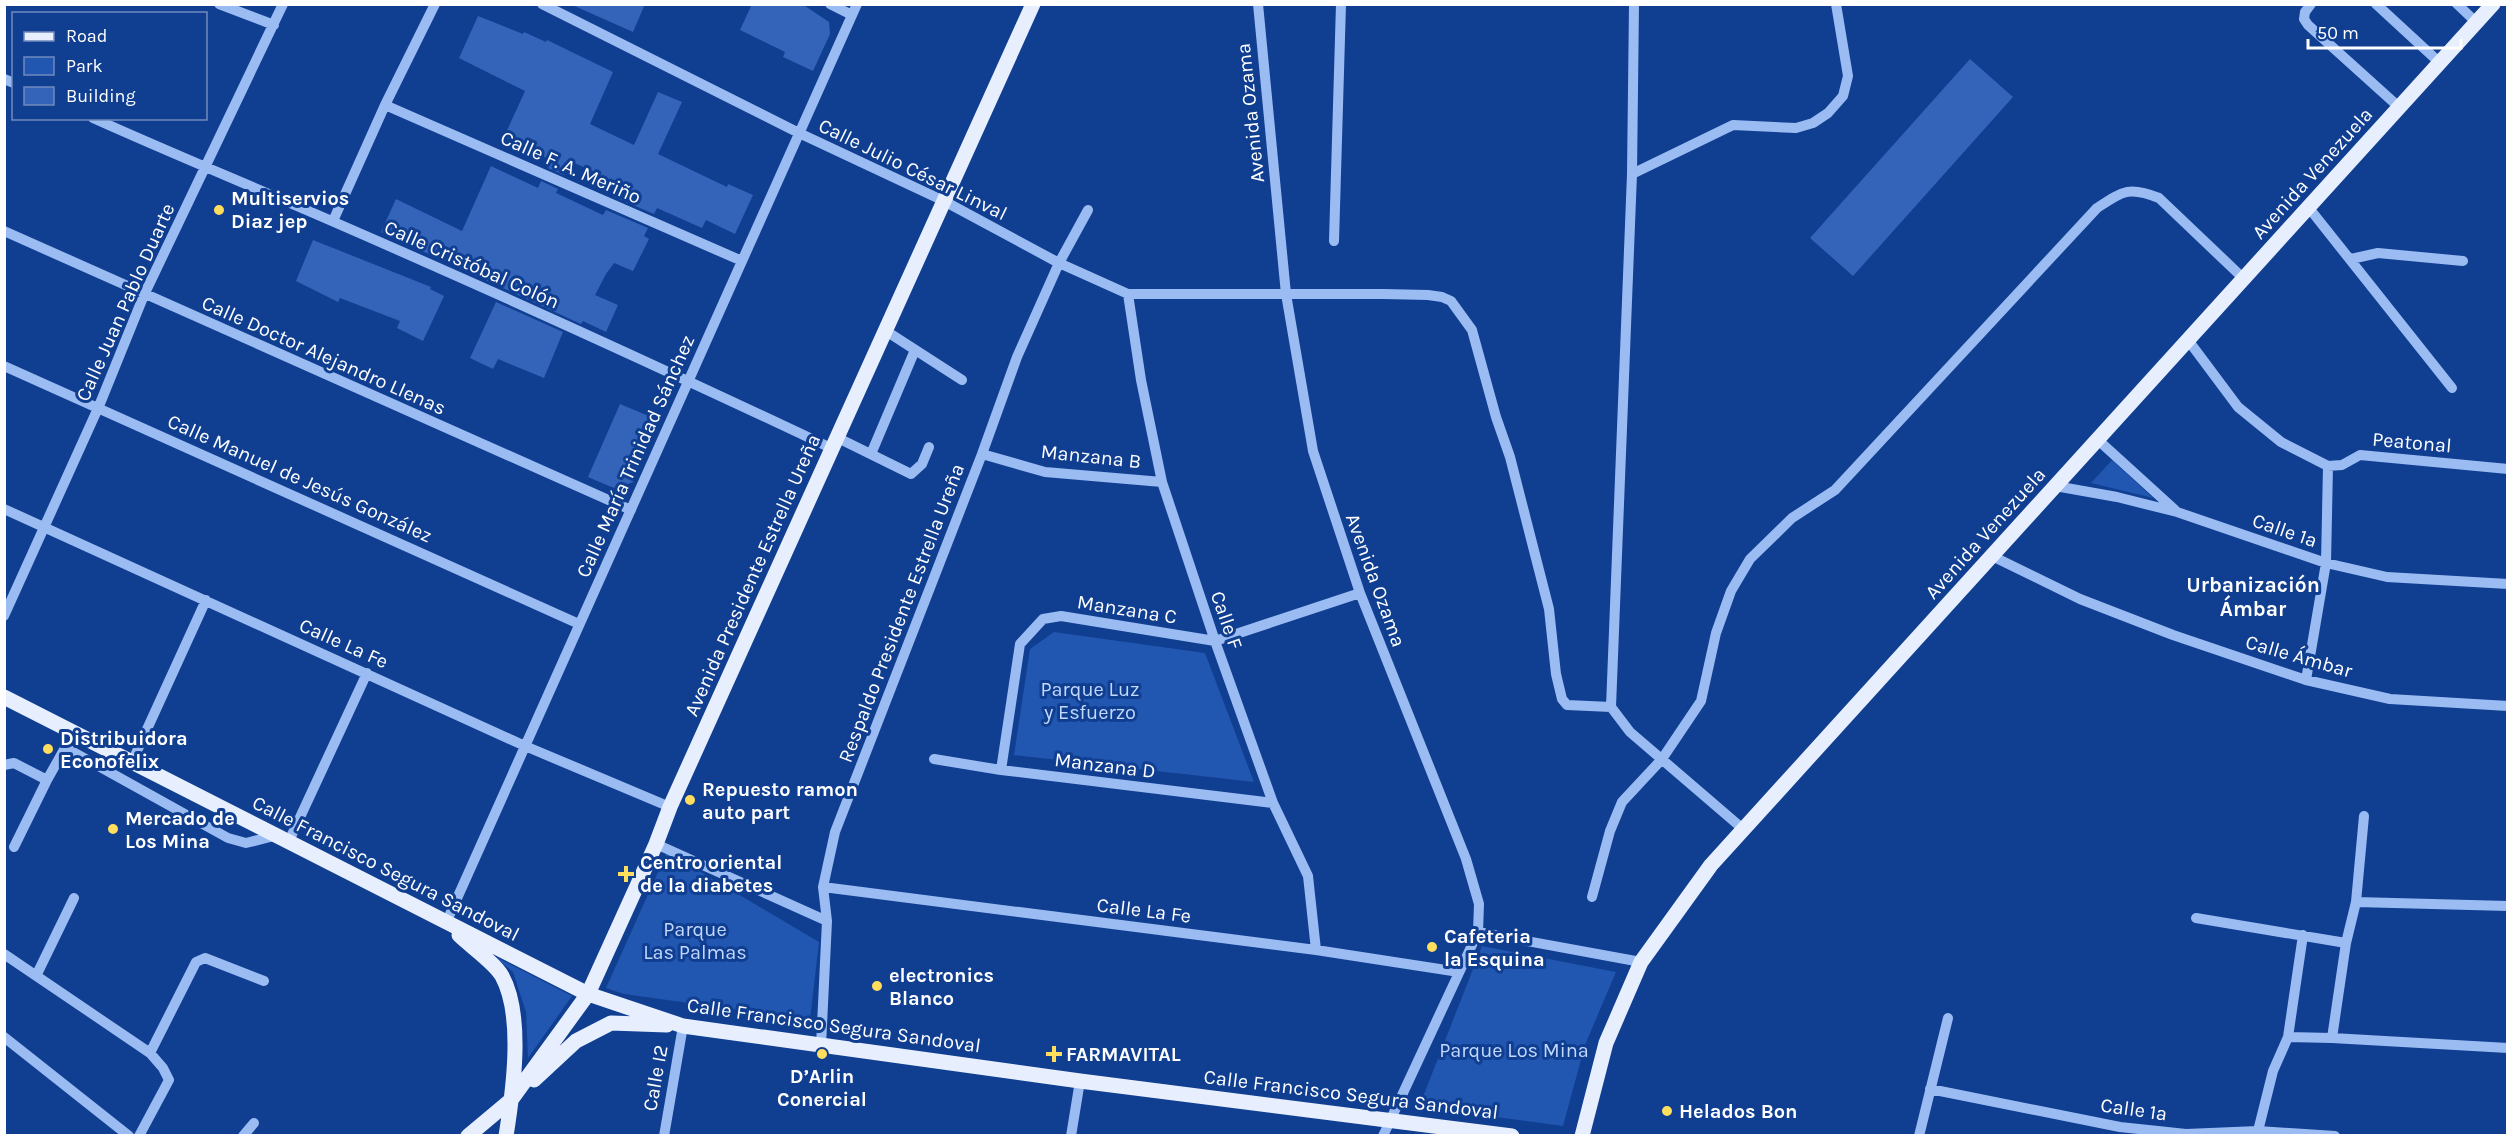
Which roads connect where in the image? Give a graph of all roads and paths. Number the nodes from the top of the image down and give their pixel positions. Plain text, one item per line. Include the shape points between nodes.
1 (219, 4) edge
2 (283, 4) edge
3 (435, 4) edge
4 (542, 4) edge
5 (830, 4) edge
6 (857, 4) edge
7 (1033, 4) edge
8 (1258, 4) edge
9 (1341, 4) edge
10 (1634, 4) edge
11 (1836, 4) edge
12 (2311, 4) edge
13 (2376, 4) edge
14 (2457, 4) edge
15 (2493, 4) edge
16 (852, 15) junction
17 (2477, 23) junction
18 (274, 26) junction
19 (2440, 63) junction
20 (385, 105) junction
21 (2400, 108) junction
22 (97, 120) edge
23 (799, 133) junction
24 (205, 169) junction
25 (1632, 174) junction
26 (944, 201) junction
27 (2309, 208) junction
28 (1088, 210) dead end
29 (333, 221) junction
30 (4, 231) edge
31 (1334, 241) dead end
32 (2350, 259) junction
33 (742, 261) junction
34 (2463, 261) dead end
35 (1059, 263) junction
36 (2244, 279) junction
37 (1128, 294) junction
38 (1286, 294) junction
39 (144, 295) junction
40 (886, 331) junction
41 (2188, 340) junction
42 (915, 350) junction
43 (4, 366) edge
44 (962, 380) dead end
45 (688, 381) junction
46 (2452, 388) dead end
47 (99, 406) junction
48 (2098, 440) junction
49 (835, 444) junction
50 (929, 447) dead end
51 (871, 454) junction
52 (982, 454) junction
53 (2328, 466) junction
54 (2508, 469) edge
55 (1162, 482) junction
56 (2055, 486) junction
57 (4, 509) edge
58 (631, 510) junction
59 (2177, 512) junction
60 (45, 527) junction
61 (1992, 556) junction
62 (2326, 563) junction
63 (2508, 584) edge
64 (1360, 593) junction
65 (206, 600) junction
66 (4, 616) edge
67 (579, 624) junction
68 (1215, 641) junction
69 (367, 672) junction
70 (2306, 680) junction
71 (4, 697) edge
72 (2508, 706) edge
73 (1611, 707) junction
74 (74, 732) junction
75 (525, 746) junction
76 (66, 748) junction
77 (934, 759) dead end
78 (1662, 759) junction
79 (132, 762) junction
80 (4, 765) edge
81 (1001, 770) junction
82 (47, 780) junction
83 (1273, 803) junction
84 (670, 807) junction
85 (2364, 816) dead end
86 (1743, 829) junction
87 (284, 838) junction
88 (656, 844) junction
89 (14, 848) dead end
90 (823, 888) junction
91 (1592, 897) dead end
92 (74, 898) dead end
93 (2356, 902) junction
94 (2508, 906) edge
95 (2196, 918) dead end
96 (827, 921) junction
97 (446, 923) junction
98 (1478, 932) junction
99 (2302, 935) junction
100 (2346, 943) junction
101 (1316, 950) junction
102 (4, 954) edge
103 (1641, 962) junction
104 (1459, 972) junction
105 (37, 974) junction
106 (264, 981) dead end
107 (588, 994) junction
108 (1948, 1018) dead end
109 (683, 1026) junction
110 (4, 1036) edge
111 (2288, 1037) junction
112 (2332, 1038) junction
113 (821, 1046) junction
114 (2508, 1048) edge
115 (150, 1053) junction
116 (1080, 1081) junction
117 (1930, 1089) junction
118 (512, 1100) junction
119 (1390, 1120) junction
120 (254, 1123) dead end
121 (2257, 1133) edge
122 (129, 1136) edge
123 (139, 1136) edge
124 (243, 1136) edge
125 (468, 1136) edge
126 (506, 1136) edge
127 (664, 1136) edge
128 (1071, 1136) edge
129 (1383, 1136) edge
130 (1512, 1136) edge
131 (1582, 1136) edge
132 (1920, 1136) edge
133 (2335, 1136) edge

1 - 18 street
2 - 18 street, Calle Juan Pablo Duarte
3 - 20 street
4 - 23 street, Calle Julio César Linval
5 - 16 street
6 - 16 street, Calle María Trinidad Sánchez
7 - 26 main road, Avenida Presidente Estrella Ureña
8 - 38 street, Avenida Ozama
9 - 31 street
10 - 25 street
11 - 25 street via 1848,76 1843,96 1828,113 1796,128 1733,125
12 - 21 street via 2305,12 2308,24
13 - 19 street
14 - 17 street
15 - 17 main road, Avenida Venezuela
16 - 23 street, Calle María Trinidad Sánchez
17 - 19 main road, Avenida Venezuela
18 - 24 street, Calle Juan Pablo Duarte
19 - 21 main road, Avenida Venezuela
20 - 29 street
20 - 33 street, Calle F. A. Meriño
21 - 27 main road, Avenida Venezuela
22 - 24 street, Calle Cristóbal Colón
23 - 26 street, Calle Julio César Linval
23 - 33 street, Calle María Trinidad Sánchez
24 - 29 street, Calle Cristóbal Colón
24 - 39 street, Calle Juan Pablo Duarte
25 - 73 street
26 - 35 street, Calle Julio César Linval
26 - 40 main road, Avenida Presidente Estrella Ureña
27 - 32 street
27 - 36 main road, Avenida Venezuela
28 - 35 street, Respaldo Presidente Estrella Ureña
29 - 45 street, Calle Cristóbal Colón
30 - 39 street, Calle Doctor Alejandro Llenas
32 - 34 street via 2378,253
32 - 46 street
33 - 45 street, Calle María Trinidad Sánchez
35 - 37 street, Calle Julio César Linval
35 - 52 street, Respaldo Presidente Estrella Ureña via 1017,357
36 - 41 main road, Avenida Venezuela
36 - 78 street via 2159,198 2142,191 2124,191 2097,208 1835,490 1792,518 1750,559 1731,591 1716,633 1701,701
37 - 38 street, Calle Julio César Linval
37 - 55 street, Calle F
38 - 64 street, Avenida Ozama via 1313,452
38 - 73 street, Calle Julio César Linval via 1442,297 1451,301 1472,330 1523,502 1549,609 1562,699 1567,705
39 - 47 street, Calle Juan Pablo Duarte
39 - 58 street, Calle Doctor Alejandro Llenas
40 - 42 street
40 - 49 main road, Avenida Presidente Estrella Ureña
41 - 48 main road, Avenida Venezuela
41 - 53 street via 2238,407 2281,442
42 - 44 street
42 - 51 street
43 - 47 street, Calle Manuel de Jesús González
45 - 49 street, Calle Cristóbal Colón
45 - 58 street, Calle María Trinidad Sánchez
47 - 60 street, Calle Juan Pablo Duarte
47 - 67 street, Calle Manuel de Jesús González
48 - 56 main road, Avenida Venezuela
48 - 59 street
49 - 51 street, Calle Cristóbal Colón
49 - 84 main road, Avenida Presidente Estrella Ureña
50 - 51 street, Calle Cristóbal Colón via 922,464 911,474
52 - 55 street, Manzana B via 1045,472
52 - 90 street, Respaldo Presidente Estrella Ureña via 835,831
53 - 54 street, Peatonal via 2342,465 2360,455
53 - 62 street
55 - 68 street, Calle F
56 - 59 street, Calle 1a
56 - 61 main road, Avenida Venezuela
57 - 60 street, Calle La Fe
58 - 67 street, Calle María Trinidad Sánchez
59 - 62 street, Calle 1a
60 - 65 street, Calle La Fe
60 - 66 street, Calle Juan Pablo Duarte
61 - 70 street, Calle Ámbar via 2080,599
61 - 86 main road, Avenida Venezuela
62 - 63 street, Calle 1a via 2387,577
62 - 70 street
64 - 68 street, Manzana C
64 - 98 street, Avenida Ozama via 1466,859 1479,904
65 - 69 street, Calle La Fe
65 - 79 street
67 - 75 street, Calle María Trinidad Sánchez
68 - 81 street, Manzana C via 1061,616 1043,619 1020,644
68 - 83 street, Calle F
69 - 75 street, Calle La Fe
69 - 87 street
70 - 72 street, Calle Ámbar via 2390,699
71 - 74 main road, Calle Francisco Segura Sandoval
73 - 78 street via 1630,732
74 - 76 street
74 - 79 main road, Calle Francisco Segura Sandoval
75 - 84 street, Calle La Fe
75 - 97 street, Calle María Trinidad Sánchez
76 - 82 street
76 - 87 street via 228,838 254,843
77 - 81 street, Manzana D
78 - 86 street
78 - 91 street via 1622,802
79 - 87 main road, Calle Francisco Segura Sandoval
80 - 82 street via 14,764
81 - 83 street, Manzana D
82 - 89 street
83 - 101 street, Calle F via 1308,876
84 - 88 main road, Avenida Presidente Estrella Ureña
85 - 93 street
86 - 103 main road, Avenida Venezuela via 1710,865
87 - 97 main road, Calle Francisco Segura Sandoval
88 - 96 street
88 - 107 main road, Avenida Presidente Estrella Ureña
90 - 96 street, Respaldo Presidente Estrella Ureña
90 - 101 street, Calle La Fe
92 - 105 street
93 - 94 street
93 - 100 street
95 - 99 street
96 - 113 street, Respaldo Presidente Estrella Ureña
97 - 107 main road, Calle Francisco Segura Sandoval
97 - 118 main road via 502,975 515,1013
98 - 103 street
98 - 104 street, Avenida Ozama
99 - 100 street
99 - 111 street
100 - 112 street
101 - 104 street, Calle La Fe
102 - 105 street
103 - 131 main road, Avenida Venezuela via 1606,1043
104 - 119 street, Avenida Ozama
105 - 115 street
106 - 115 street via 200,959
107 - 109 main road, Calle Francisco Segura Sandoval
107 - 118 main road, Avenida Presidente Estrella Ureña
108 - 117 street
109 - 113 main road, Calle Francisco Segura Sandoval
109 - 118 main road via 611,1023 576,1041
109 - 127 street, Calle I2
110 - 122 street
111 - 112 street
111 - 121 street via 2273,1071
112 - 114 street
113 - 116 main road, Calle Francisco Segura Sandoval
115 - 123 street via 170,1080
116 - 119 main road, Calle Francisco Segura Sandoval
116 - 128 street
117 - 121 street, Calle 1a via 2120,1127 2186,1134
117 - 132 street
118 - 125 main road, Avenida Presidente Estrella Ureña
118 - 126 main road
119 - 129 street, Avenida Ozama
119 - 130 main road, Calle Francisco Segura Sandoval
120 - 124 street
121 - 133 street, Calle 1a

